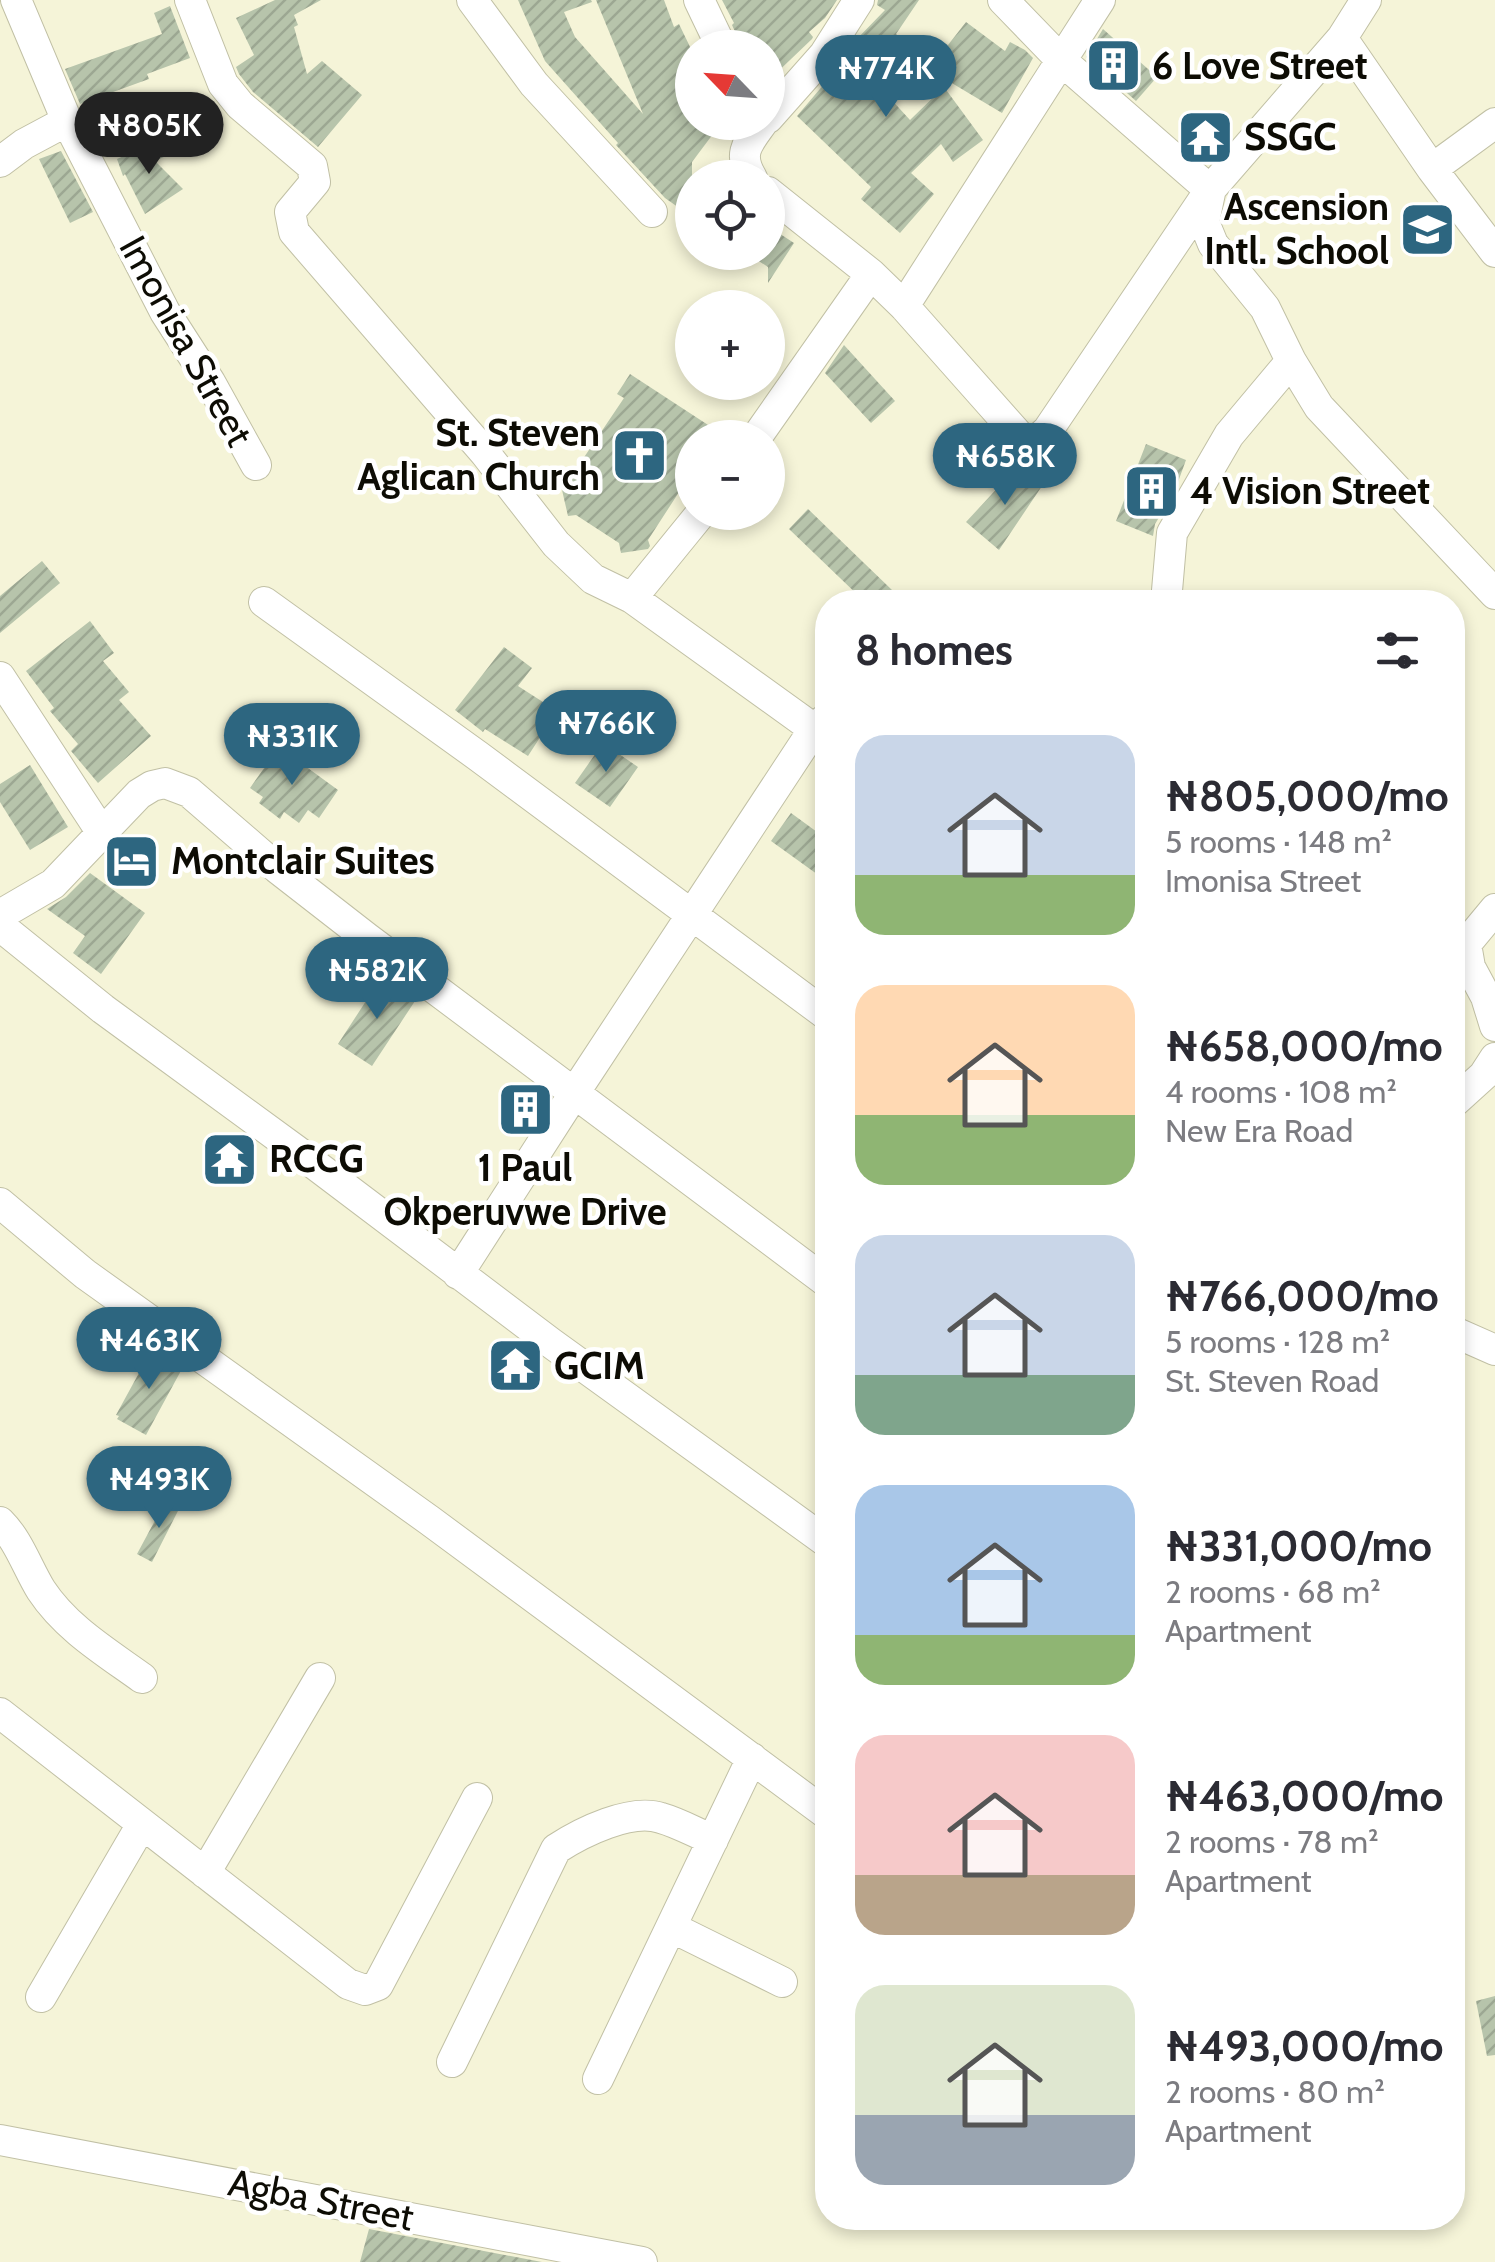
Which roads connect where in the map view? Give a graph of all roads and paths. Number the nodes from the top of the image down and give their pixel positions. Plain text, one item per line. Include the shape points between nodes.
1 (16, 0) edge
2 (190, 0) edge
3 (472, 0) edge
4 (699, 0) edge
5 (859, 0) edge
6 (1003, 0) edge
7 (1100, 0) edge
8 (1366, 0) edge
9 (713, 30) edge
10 (1342, 38) junction
11 (1062, 61) junction
12 (785, 98) edge
13 (67, 121) junction
14 (1495, 122) edge
15 (0, 162) edge
16 (1432, 169) junction
17 (1210, 190) junction
18 (785, 205) edge
19 (652, 212) dead end
20 (1495, 252) edge
21 (872, 274) junction
22 (904, 306) junction
23 (1290, 361) junction
24 (769, 420) edge
25 (256, 465) dead end
26 (687, 530) edge
27 (1167, 590) edge
28 (1495, 594) edge
29 (632, 598) junction
30 (264, 602) dead end
31 (0, 676) edge
32 (815, 719) edge
33 (815, 732) edge
34 (102, 833) junction
35 (1495, 909) edge
36 (0, 915) edge
37 (691, 916) junction
38 (0, 926) edge
39 (1465, 934) edge
40 (1465, 954) edge
41 (815, 1007) edge
42 (1495, 1026) edge
43 (1495, 1058) edge
44 (574, 1092) junction
45 (1465, 1092) edge
46 (0, 1203) edge
47 (458, 1274) junction
48 (815, 1274) edge
49 (1465, 1337) edge
50 (1495, 1350) edge
51 (0, 1522) edge
52 (815, 1534) edge
53 (142, 1678) dead end
54 (320, 1678) dead end
55 (0, 1713) edge
56 (752, 1758) junction
57 (476, 1798) dead end
58 (815, 1805) edge
59 (142, 1824) junction
60 (713, 1840) junction
61 (205, 1873) junction
62 (671, 1927) junction
63 (782, 1982) dead end
64 (40, 1998) dead end
65 (452, 2062) dead end
66 (598, 2078) dead end
67 (0, 2140) edge
68 (642, 2262) edge

1 - 13 street, Imonisa Street
2 - 29 street via 223,84 312,166 315,182 290,212 294,232 556,544 593,579
3 - 19 street via 534,84
4 - 9 street
5 - 12 street via 824,55
6 - 11 street
7 - 11 street
8 - 10 street
10 - 16 street
10 - 17 street
11 - 17 street
11 - 22 street
13 - 15 street
13 - 25 street, Imonisa Street via 165,312
14 - 16 street
16 - 20 street
17 - 22 street via 1035,442 1022,440
17 - 23 street via 1204,222 1213,244 1264,308
18 - 21 street
21 - 22 street
21 - 24 street
23 - 27 street via 1229,435 1172,532
23 - 28 street via 1319,407
26 - 29 street
29 - 32 street
30 - 37 street
31 - 34 street
33 - 37 street
34 - 36 street via 53,884
34 - 44 street via 152,786 190,792 277,868
35 - 39 street
37 - 41 street
37 - 44 street
38 - 47 street
40 - 42 street
43 - 45 street
44 - 47 street
44 - 48 street
46 - 56 street via 85,1274
47 - 52 street
49 - 50 street
51 - 53 street via 42,1592 73,1628
54 - 61 street
55 - 59 street
56 - 58 street
56 - 60 street
57 - 61 street via 378,1985 365,1990 348,1984
59 - 61 street
59 - 64 street
60 - 62 street
60 - 65 street via 658,1816 628,1816 556,1849
62 - 63 street
62 - 66 street
67 - 68 street, Agba Street

